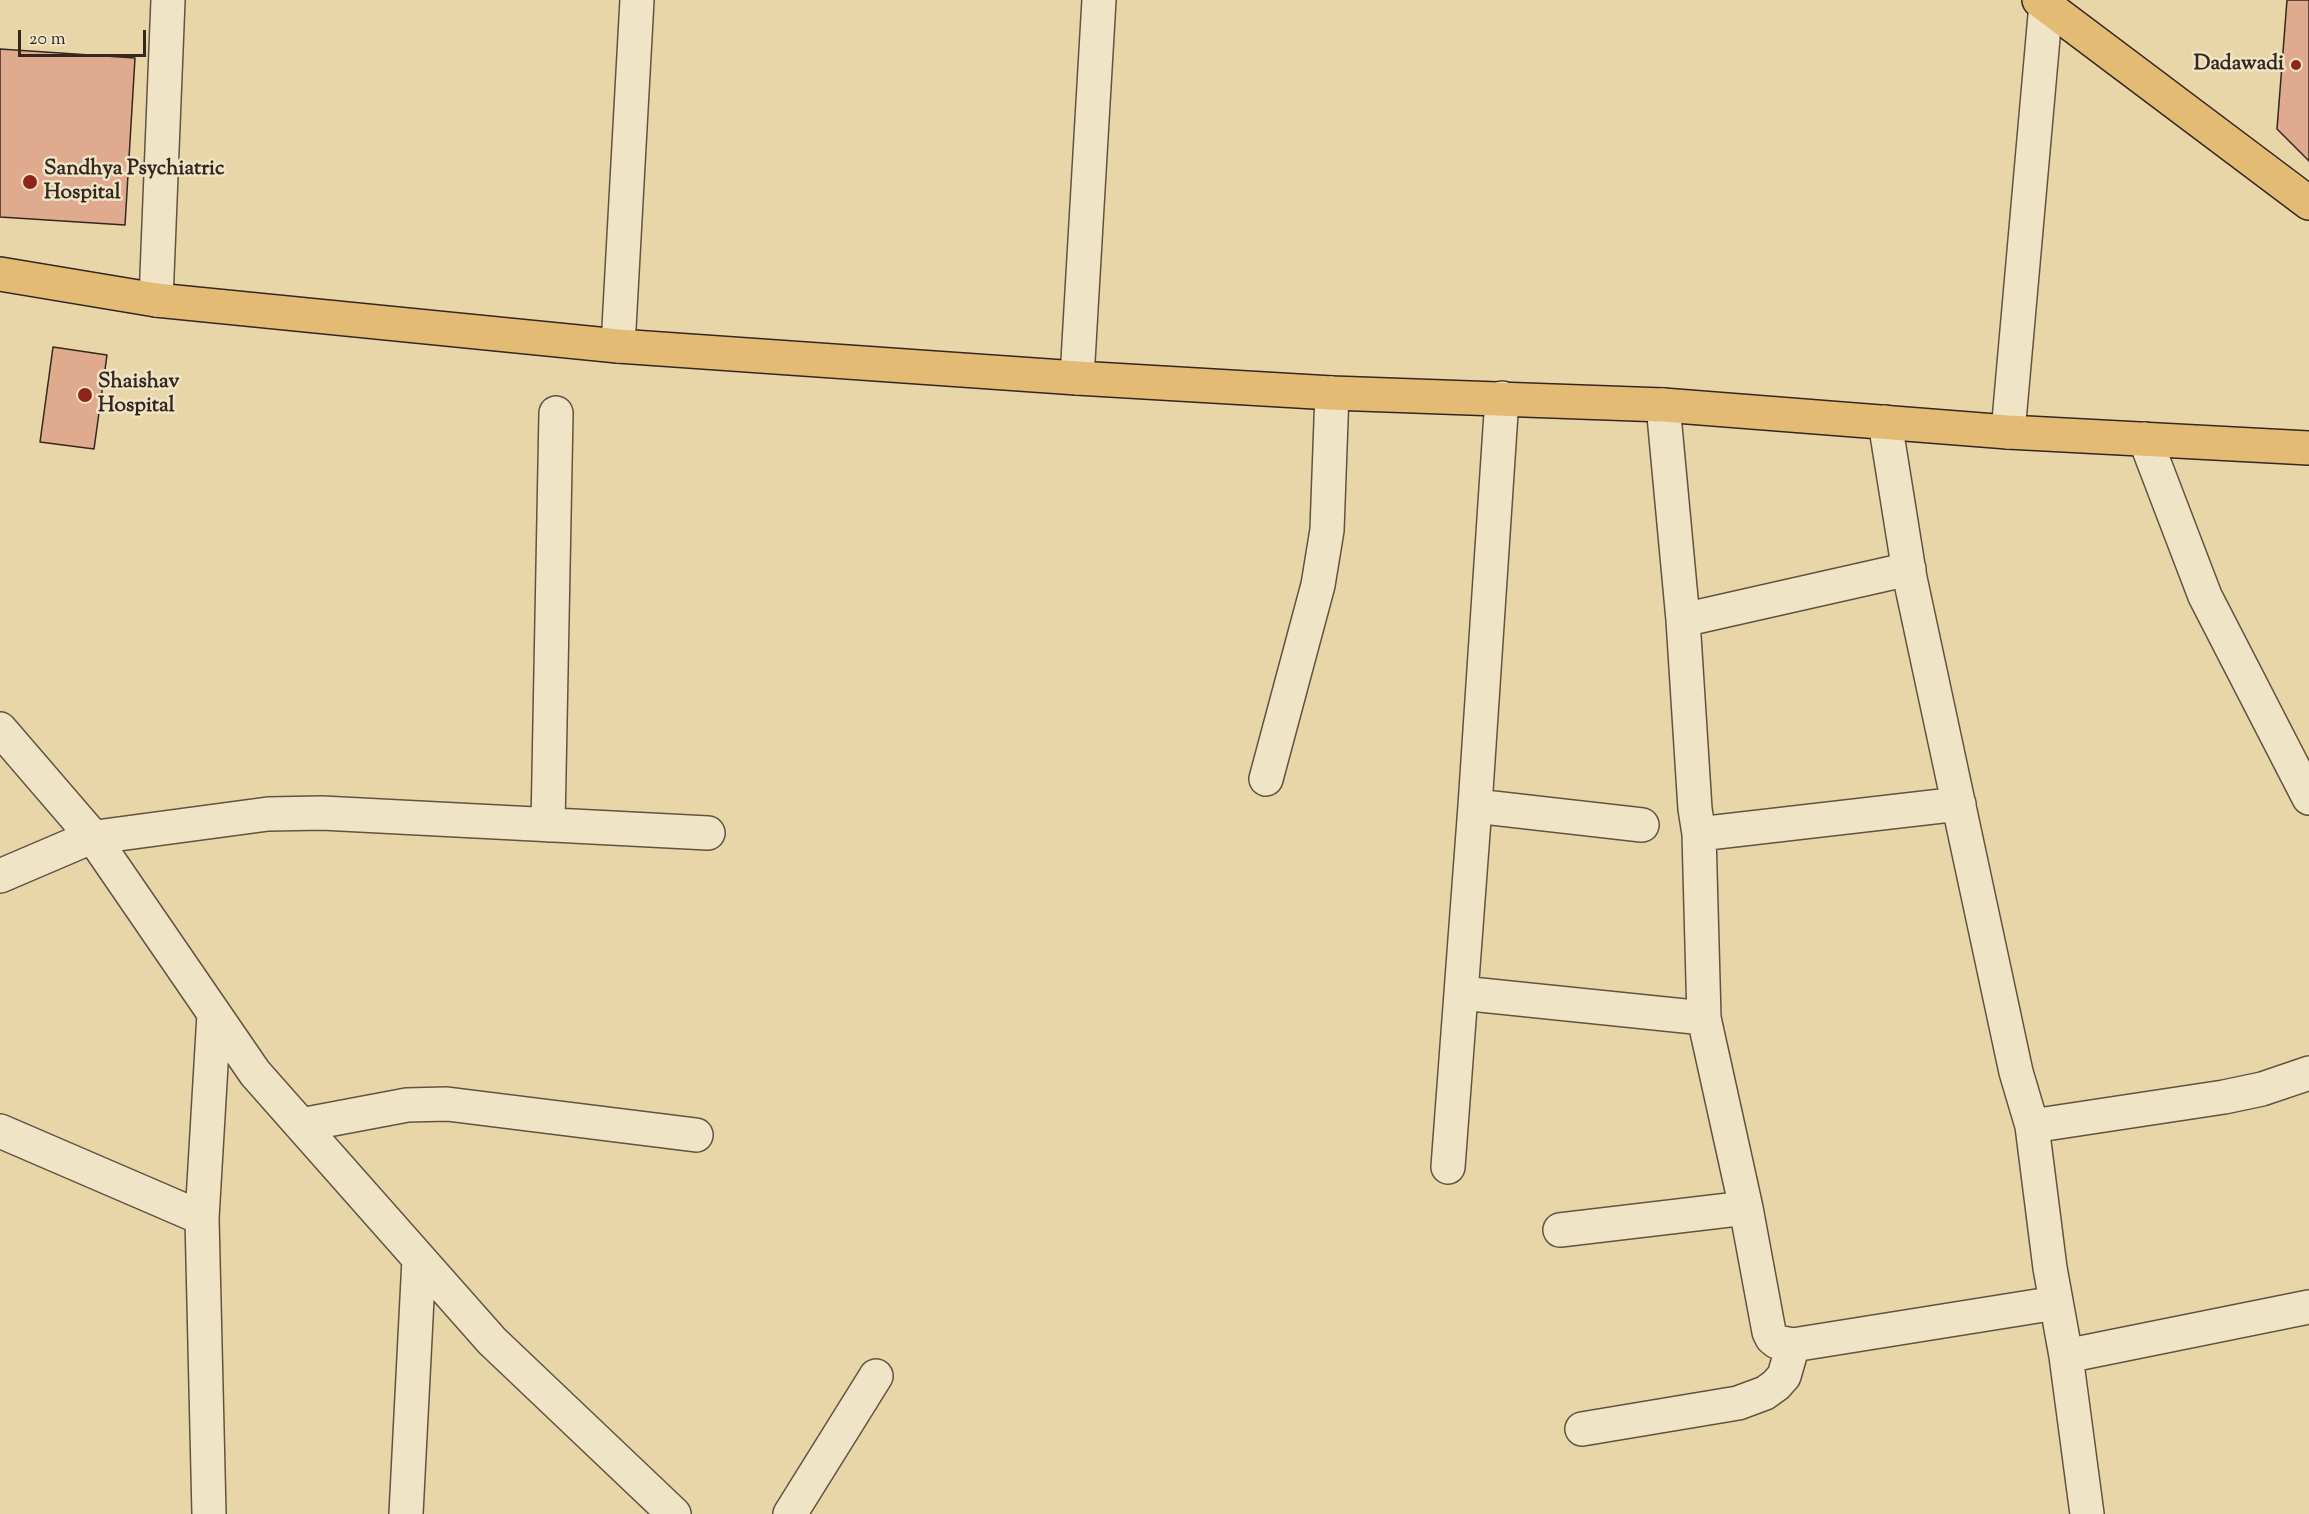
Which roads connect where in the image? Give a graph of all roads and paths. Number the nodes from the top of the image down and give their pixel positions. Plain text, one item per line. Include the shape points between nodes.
1 (168, 0) edge
2 (638, 0) edge
3 (1099, 0) edge
4 (2043, 2) edge
5 (2309, 203) edge
6 (0, 274) edge
7 (156, 300) junction
8 (618, 346) junction
9 (1077, 378) junction
10 (1332, 393) junction
11 (1502, 398) junction
12 (1663, 405) junction
13 (556, 413) dead end
14 (1885, 422) junction
15 (2008, 432) junction
16 (2145, 439) junction
17 (2309, 448) edge
18 (1909, 569) junction
19 (1683, 620) junction
20 (0, 729) edge
21 (1266, 779) dead end
22 (2309, 798) edge
23 (1959, 804) junction
24 (1475, 806) junction
25 (548, 825) junction
26 (1642, 825) dead end
27 (708, 833) dead end
28 (1699, 834) junction
29 (93, 837) junction
30 (0, 876) edge
31 (1461, 993) junction
32 (214, 1014) junction
33 (1704, 1018) junction
34 (2309, 1073) edge
35 (301, 1125) junction
36 (2032, 1126) junction
37 (0, 1131) edge
38 (696, 1135) dead end
39 (1448, 1167) dead end
40 (1746, 1208) junction
41 (202, 1218) junction
42 (1560, 1230) dead end
43 (419, 1259) junction
44 (2056, 1303) junction
45 (2309, 1306) edge
46 (1793, 1345) junction
47 (2066, 1356) junction
48 (876, 1376) dead end
49 (1582, 1429) dead end
50 (208, 1514) edge
51 (406, 1514) edge
52 (674, 1514) edge
53 (790, 1514) edge
54 (2087, 1514) edge

1 - 7 street
2 - 8 street
3 - 9 street
4 - 5 main road
4 - 15 street
6 - 7 main road
7 - 8 main road
8 - 9 main road
9 - 10 main road
10 - 11 main road
10 - 21 street via 1327,530 1318,585
11 - 12 main road
11 - 24 street
12 - 14 main road
12 - 19 street
13 - 25 street
14 - 15 main road
14 - 18 street
15 - 16 main road
16 - 17 main road
16 - 22 street via 2205,596
18 - 19 street
18 - 23 street
19 - 28 street
20 - 29 street
23 - 28 street
23 - 36 street via 2016,1071
24 - 26 street
24 - 31 street
25 - 27 street
25 - 29 street via 297,813
28 - 33 street
29 - 30 street
29 - 32 street
31 - 33 street
31 - 39 street
32 - 35 street via 255,1073
32 - 41 street
33 - 40 street
34 - 36 street via 2224,1097
35 - 38 street via 408,1105 447,1104
35 - 43 street
36 - 44 street
37 - 41 street
40 - 42 street
40 - 46 street via 1768,1332 1777,1342
41 - 50 street
43 - 51 street
43 - 52 street via 492,1341
44 - 46 street
44 - 47 street
45 - 47 street
46 - 49 street via 1784,1376 1765,1393 1738,1403
47 - 54 street
48 - 53 street

